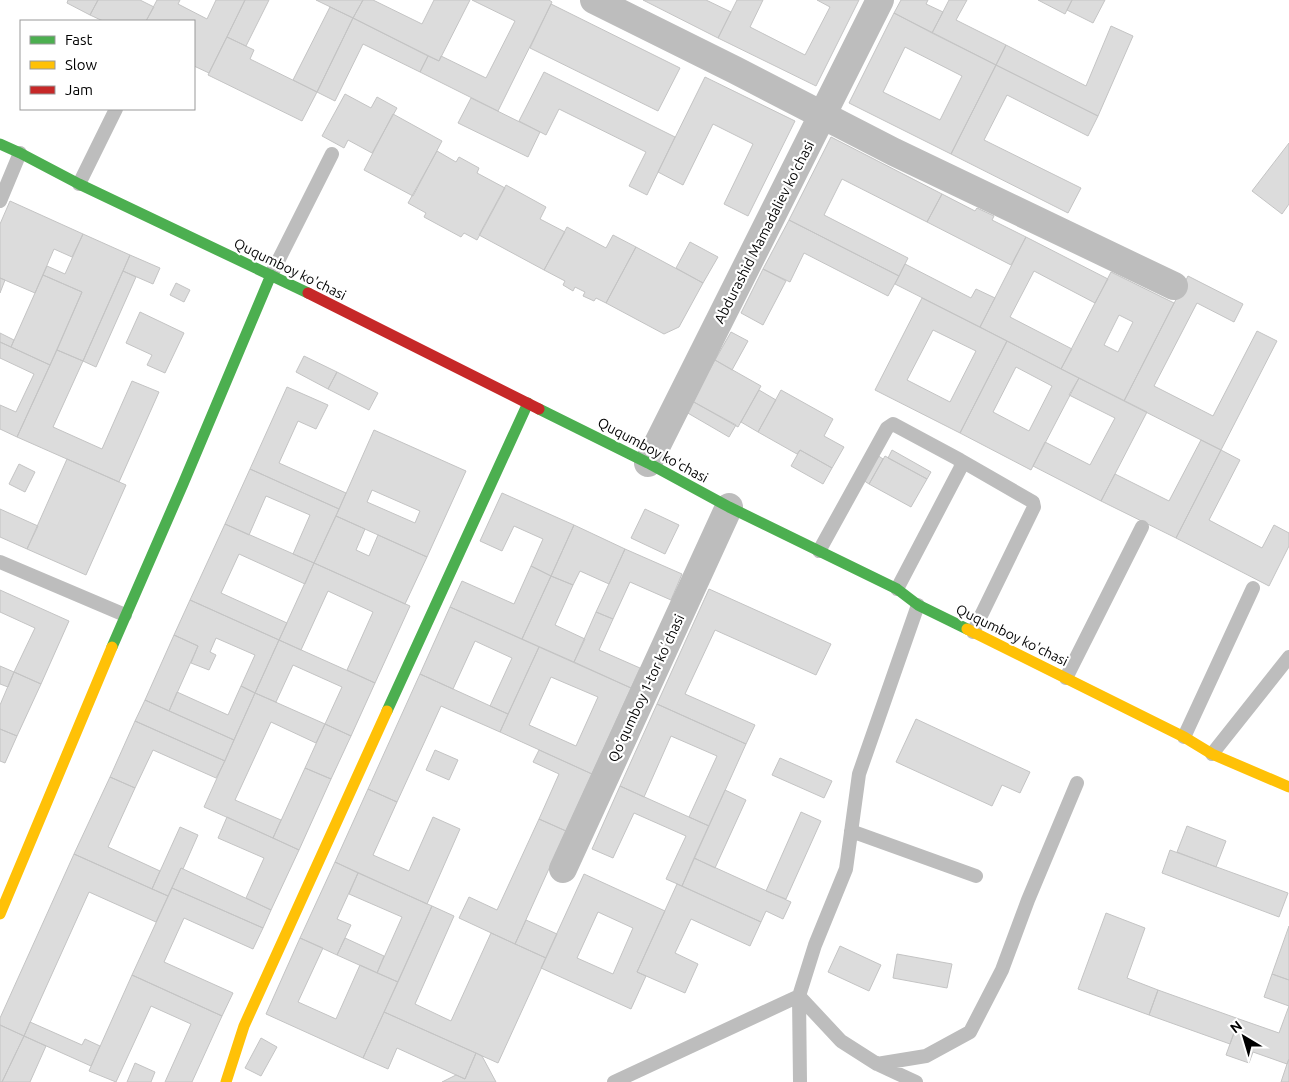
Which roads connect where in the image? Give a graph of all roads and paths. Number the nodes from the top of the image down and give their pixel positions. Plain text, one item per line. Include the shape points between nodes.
1 (594, 0) edge
2 (880, 0) edge
3 (116, 110) edge
4 (822, 115) junction
5 (0, 144) edge
6 (20, 153) junction
7 (332, 154) dead end
8 (79, 184) junction
9 (0, 201) edge
10 (271, 275) junction
11 (1174, 286) dead end
12 (528, 403) junction
13 (960, 460) junction
14 (648, 463) junction
15 (729, 507) junction
16 (1142, 527) dead end
17 (819, 551) junction
18 (0, 562) edge
19 (1253, 588) dead end
20 (897, 589) junction
21 (918, 604) junction
22 (125, 615) junction
23 (973, 632) junction
24 (1289, 657) edge
25 (1066, 678) junction
26 (1184, 736) junction
27 (1212, 754) junction
28 (1077, 783) dead end
29 (1289, 787) edge
30 (851, 831) junction
31 (563, 868) dead end
32 (976, 876) dead end
33 (0, 914) edge
34 (799, 996) junction
35 (877, 1064) junction
36 (226, 1082) edge
37 (614, 1082) edge
38 (800, 1082) edge
39 (916, 1082) edge

1 - 4 street
2 - 4 street, Abdurashid Mamadaliev koʻchasi
3 - 8 lane
4 - 11 street
4 - 14 street, Abdurashid Mamadaliev koʻchasi
5 - 6 main road, Ququmboy ko'chasi
6 - 8 main road, Ququmboy ko'chasi
6 - 9 lane
7 - 10 lane
8 - 10 main road, Ququmboy ko'chasi
10 - 12 main road, Ququmboy ko'chasi
10 - 22 main road
12 - 14 main road, Ququmboy ko'chasi
12 - 36 main road via 244,1026
13 - 17 lane via 893,424 887,428
13 - 20 lane via 961,467
13 - 23 lane via 1033,502 1034,507
14 - 15 main road, Ququmboy ko'chasi
15 - 17 main road, Ququmboy ko'chasi
15 - 31 street, Qoʻqumboy 1-tor koʼchasi
16 - 25 lane
17 - 20 main road, Ququmboy ko'chasi
18 - 22 lane
19 - 26 lane
20 - 21 main road, Ququmboy ko'chasi
21 - 23 main road, Ququmboy ko'chasi
21 - 30 lane via 859,774
22 - 33 main road
23 - 25 main road, Ququmboy ko'chasi
24 - 27 lane
25 - 26 main road, Ququmboy ko'chasi
26 - 27 main road, Ququmboy ko'chasi
27 - 29 main road, Ququmboy ko'chasi
28 - 35 lane via 1002,970 970,1032 926,1056
30 - 32 lane
30 - 34 lane via 846,869 815,945
34 - 35 lane via 842,1041
34 - 37 lane
34 - 38 lane
35 - 39 lane

